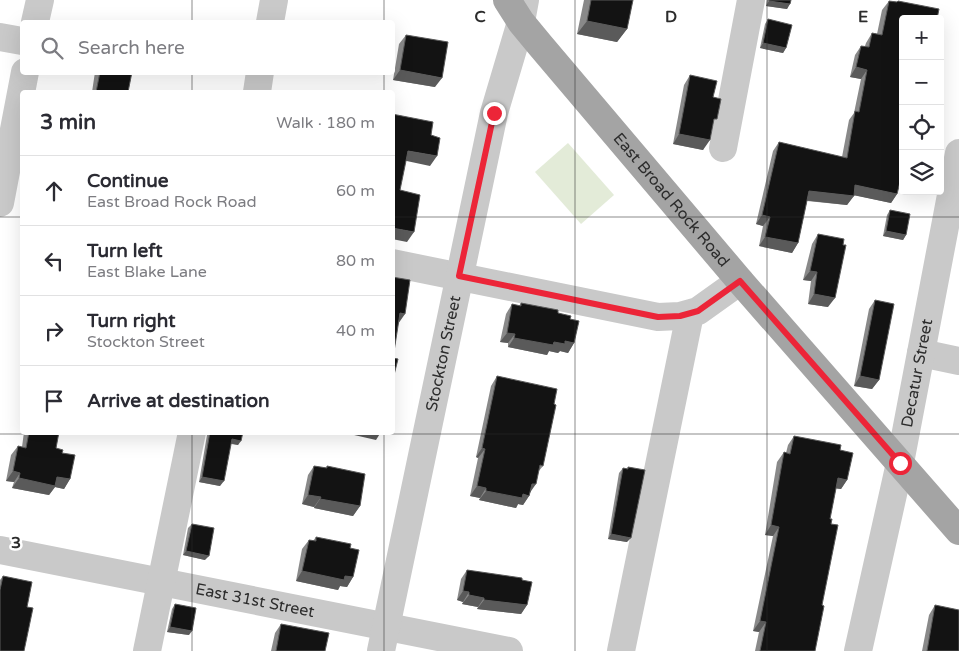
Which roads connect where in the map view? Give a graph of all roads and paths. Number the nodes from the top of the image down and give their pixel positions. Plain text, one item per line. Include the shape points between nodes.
1 (40, 0) edge
2 (274, 0) edge
3 (750, 0) edge
4 (517, 7) edge
5 (35, 20) edge
6 (270, 20) edge
7 (0, 37) edge
8 (20, 41) edge
9 (25, 75) edge
10 (260, 75) edge
11 (22, 90) edge
12 (257, 90) edge
13 (20, 104) edge
14 (723, 148) dead end
15 (959, 153) edge
16 (6, 193) edge
17 (395, 264) edge
18 (459, 276) junction
19 (740, 281) junction
20 (690, 314) junction
21 (921, 353) junction
22 (959, 361) edge
23 (191, 435) edge
24 (900, 463) junction
25 (959, 532) edge
26 (0, 550) edge
27 (162, 583) junction
28 (384, 639) edge
29 (147, 651) edge
30 (509, 651) edge
31 (621, 651) edge
32 (858, 651) edge

1 - 5 street
2 - 6 street
3 - 14 street
4 - 18 street, Stockton Street
4 - 19 main road, East Broad Rock Road
7 - 8 street
9 - 11 street
10 - 12 street
13 - 16 street
15 - 21 street, Decatur Street
17 - 18 street
18 - 20 street via 658,317
18 - 28 street, Stockton Street
19 - 20 street
19 - 24 main road, East Broad Rock Road
20 - 31 street
21 - 22 street
21 - 24 street, Decatur Street
23 - 27 street
24 - 25 main road, East Broad Rock Road
24 - 32 street, Decatur Street
26 - 27 street, East 31st Street
27 - 28 street, East 31st Street
27 - 29 street
28 - 30 street, East 31st Street

